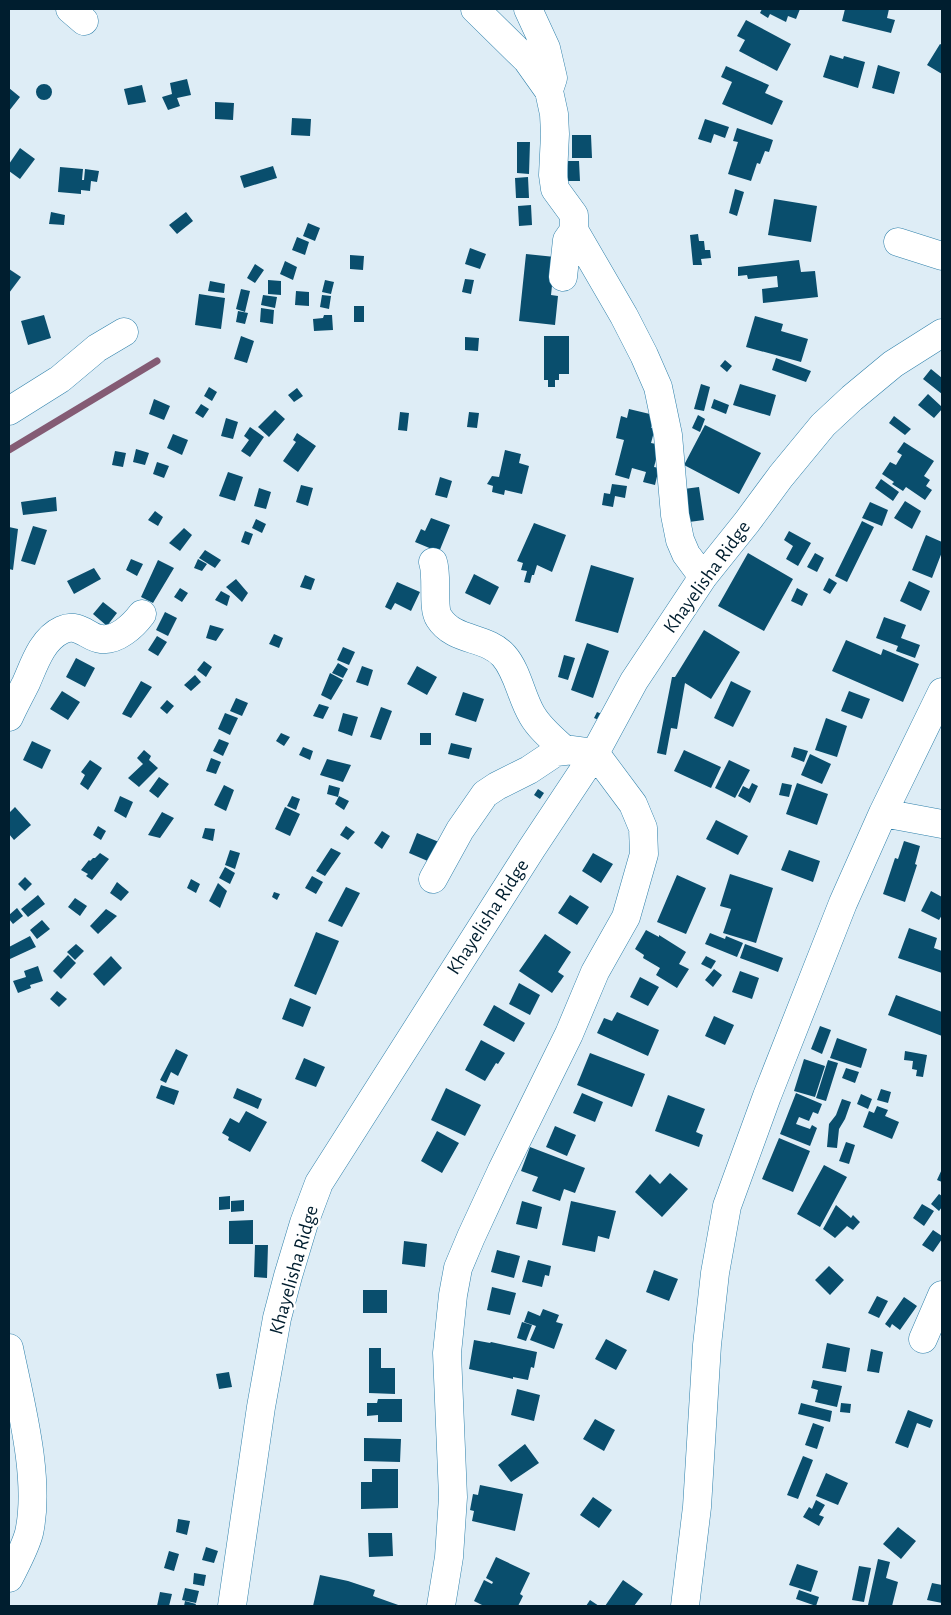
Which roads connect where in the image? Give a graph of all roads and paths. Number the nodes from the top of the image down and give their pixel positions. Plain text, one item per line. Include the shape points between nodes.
1 (475, 9) edge
2 (528, 9) edge
3 (549, 91) junction
4 (574, 230) junction
5 (898, 242) dead end
6 (942, 256) edge
7 (563, 277) dead end
8 (124, 332) dead end
9 (942, 333) edge
10 (9, 411) edge
11 (433, 562) dead end
12 (703, 576) junction
13 (142, 614) dead end
14 (942, 692) edge
15 (9, 717) edge
16 (566, 751) junction
17 (595, 753) junction
18 (883, 813) junction
19 (942, 824) edge
20 (433, 879) dead end
21 (942, 1294) edge
22 (923, 1338) dead end
23 (9, 1348) edge
24 (9, 1578) edge
25 (232, 1606) edge
26 (441, 1606) edge
27 (685, 1606) edge

1 - 3 street via 527,60
2 - 3 street via 546,48 553,78
3 - 4 street via 554,114 555,188 574,215
4 - 7 street via 567,240
4 - 12 street via 624,316 658,388 668,435 680,540
5 - 6 street
8 - 10 street via 97,348 60,379
9 - 12 street, Khayelisha Ridge via 894,364 823,425
11 - 16 street via 437,616 445,627 457,634 504,655 538,724
12 - 17 street, Khayelisha Ridge via 634,681
13 - 15 street via 116,636 100,639 74,628 62,630 49,640
14 - 18 street
16 - 17 street
16 - 20 street via 556,752 485,794 460,830
17 - 25 street, Khayelisha Ridge via 319,1183 304,1223 278,1318 261,1407
17 - 26 street via 633,804 643,828 644,854 626,917 595,972 458,1268 447,1353 453,1497
18 - 19 street
18 - 27 street via 842,903 727,1206 715,1273 697,1507
21 - 22 street
23 - 24 street via 30,1461 33,1509 28,1534

